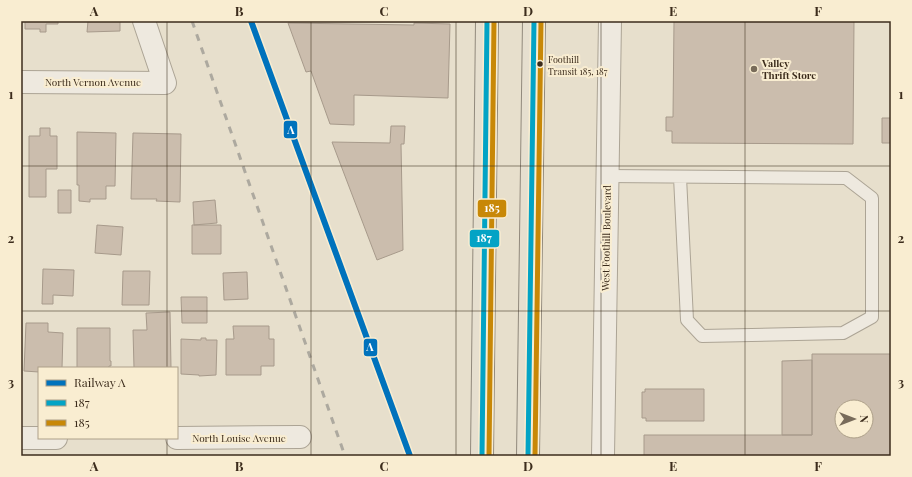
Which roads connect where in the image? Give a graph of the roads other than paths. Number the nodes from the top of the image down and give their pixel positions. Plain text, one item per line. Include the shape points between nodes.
1 (144, 21) edge
2 (487, 21) edge
3 (534, 21) edge
4 (610, 21) edge
5 (21, 82) edge
6 (607, 176) junction
7 (680, 177) junction
8 (300, 437) dead end
9 (21, 438) edge
10 (38, 438) edge
11 (178, 438) edge
12 (482, 456) edge
13 (528, 456) edge
14 (603, 456) edge

1 - 5 street, North Vernon Avenue via 165,83
2 - 12 main road
3 - 13 main road
4 - 6 street, West Foothill Boulevard
6 - 7 lane
6 - 14 street, West Foothill Boulevard
7 - 7 lane via 846,178 872,198 872,317 843,333 702,336 687,320
8 - 11 street, North Louise Avenue
9 - 10 street

